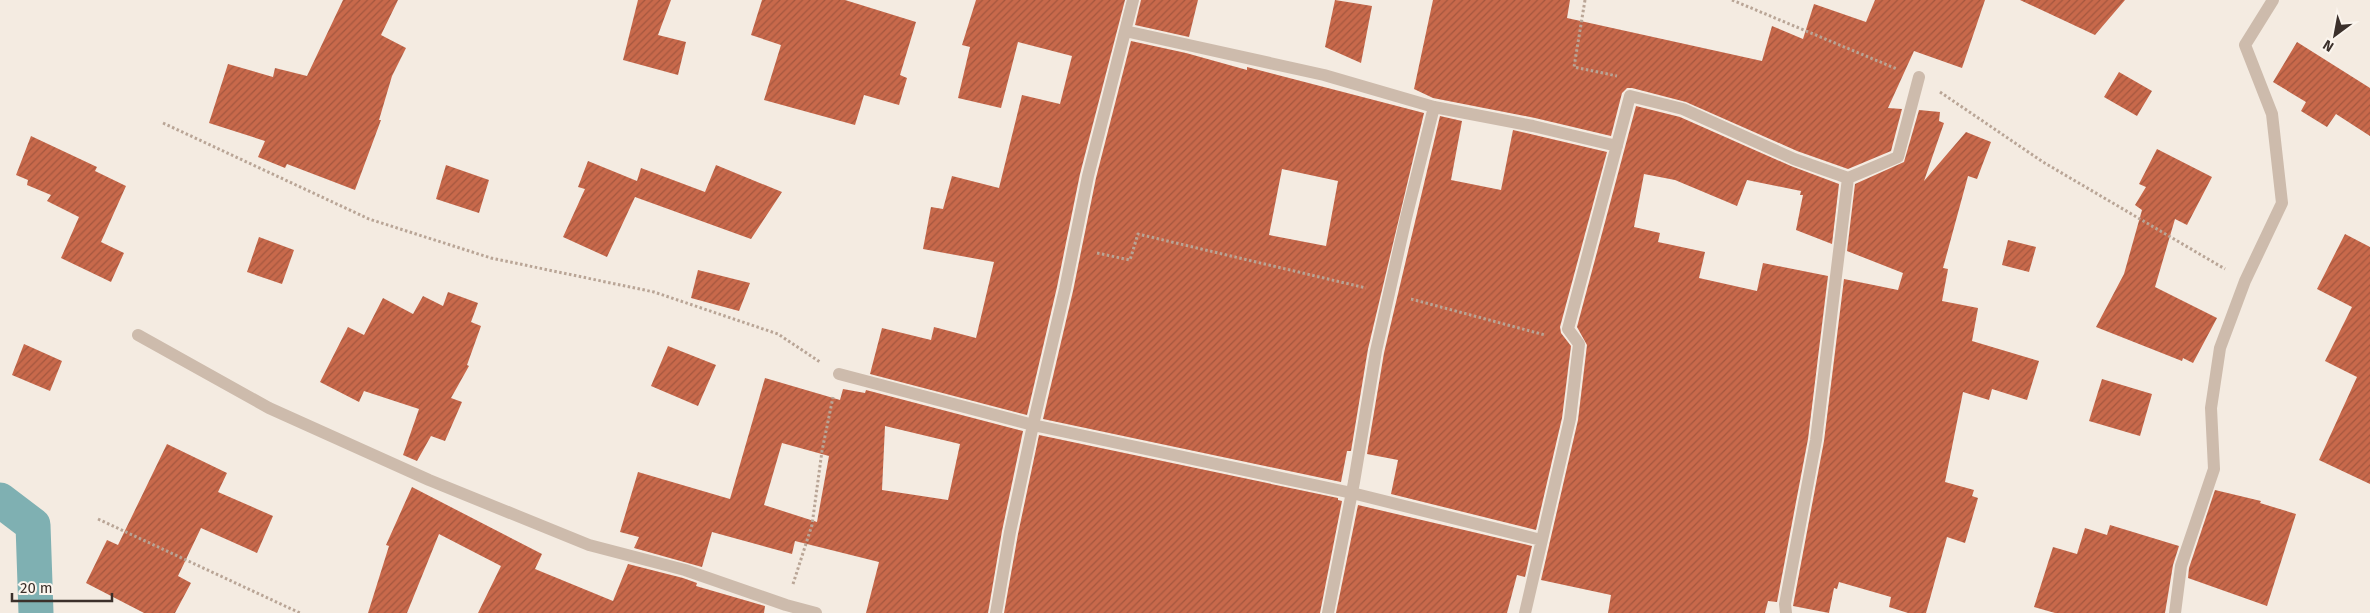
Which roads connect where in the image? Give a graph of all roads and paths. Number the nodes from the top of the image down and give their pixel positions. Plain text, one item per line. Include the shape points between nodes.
1 (1133, 0) edge
2 (1585, 0) edge
3 (1732, 0) edge
4 (2273, 0) edge
5 (1125, 31) junction
6 (1919, 77) junction
7 (1630, 96) junction
8 (1434, 107) junction
9 (163, 123) dead end
10 (1617, 146) junction
11 (1848, 178) junction
12 (1074, 248) junction
13 (2245, 281) junction
14 (1389, 293) junction
15 (138, 334) dead end
16 (1579, 344) junction
17 (839, 374) junction
18 (1032, 425) junction
19 (1352, 493) junction
20 (98, 518) dead end
21 (1541, 540) junction
22 (786, 605) junction
23 (300, 613) edge
24 (816, 613) edge
25 (996, 613) edge
26 (1328, 613) edge
27 (1525, 613) edge
28 (1786, 613) edge
29 (2175, 613) edge

1 - 5 street
2 - 7 path via 1574,66 1626,78
3 - 6 path
4 - 13 street via 2245,45 2272,114 2282,203
5 - 8 street via 1324,75
5 - 12 street via 1088,176
6 - 11 street via 1898,157
6 - 13 path via 2043,162
7 - 10 street
7 - 11 street via 1684,109 1794,159
8 - 10 street
8 - 14 street
9 - 17 path via 369,220 491,258 654,292 778,334
10 - 16 street via 1568,329
11 - 28 street via 1816,440 1785,604
12 - 14 path via 1130,260 1138,234
12 - 18 street
13 - 29 street via 2220,348 2210,408 2214,469 2181,566
14 - 16 path
14 - 19 street
15 - 22 street via 269,408 429,480 589,545 685,570
16 - 21 street via 1570,419
17 - 18 street
17 - 22 path via 822,451 812,525
18 - 19 street
18 - 25 street
19 - 21 street
19 - 26 street
20 - 23 path
21 - 27 street
22 - 24 street

